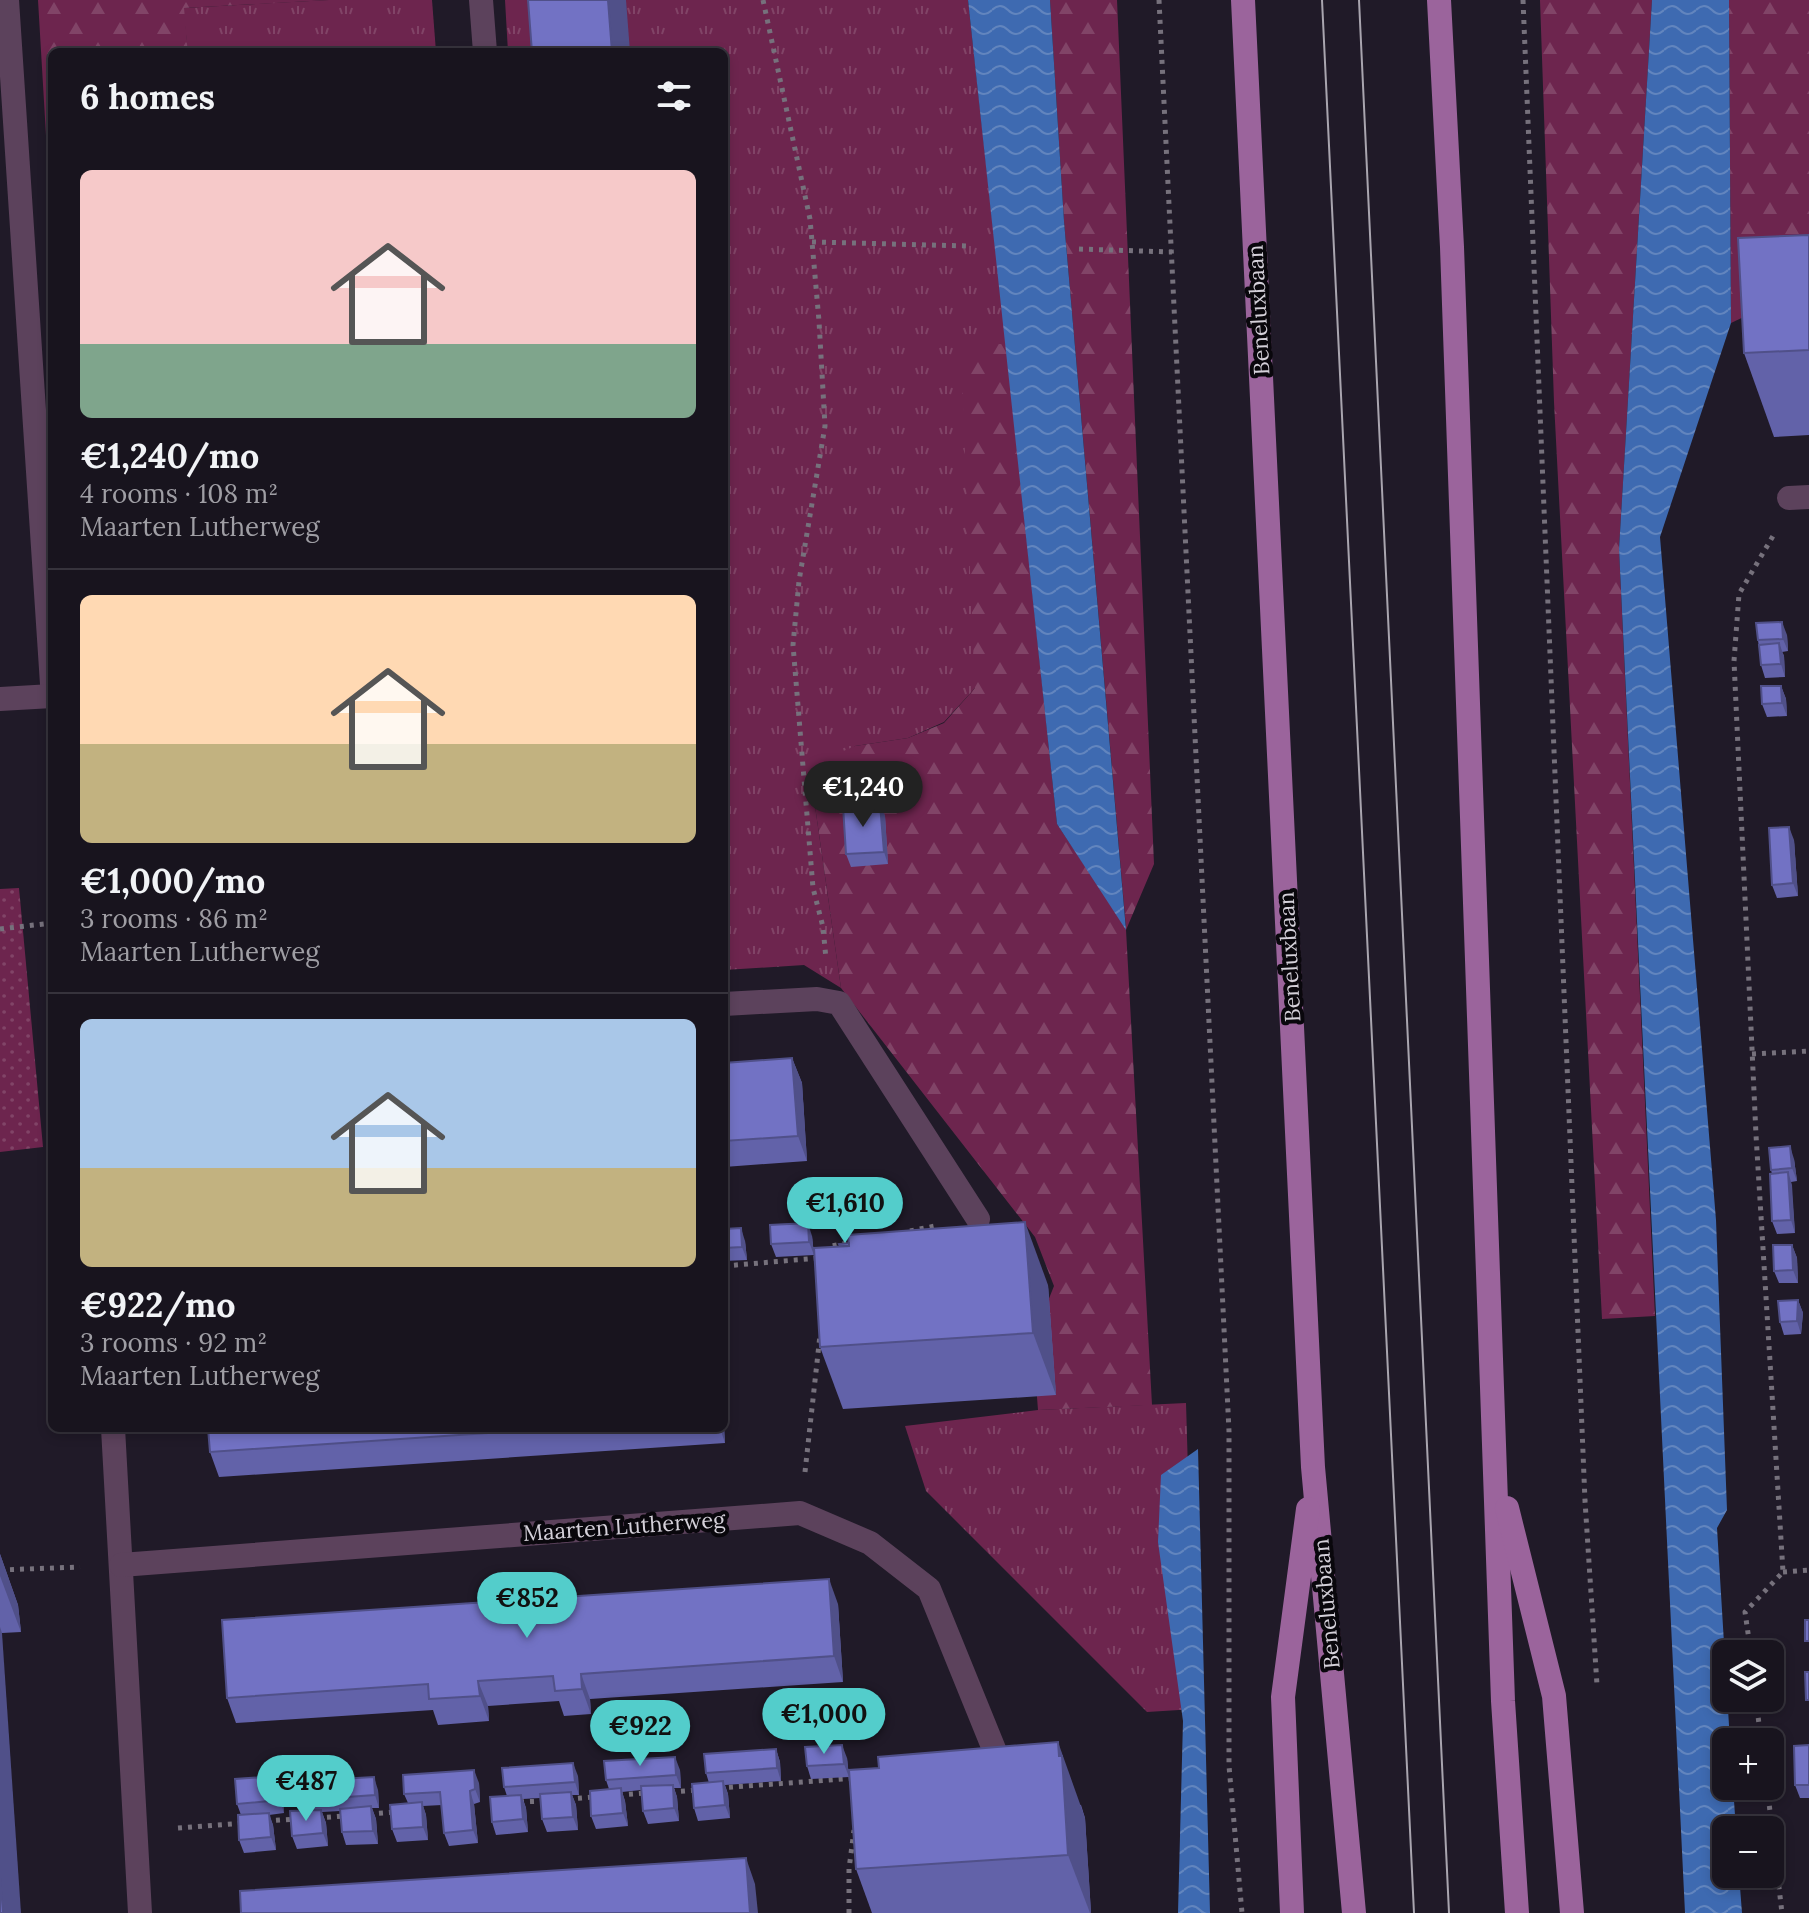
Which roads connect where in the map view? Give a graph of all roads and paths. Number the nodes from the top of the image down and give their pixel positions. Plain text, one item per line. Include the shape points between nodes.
1 (7, 0) edge
2 (481, 0) edge
3 (763, 0) edge
4 (1159, 0) edge
5 (1243, 0) edge
6 (1439, 0) edge
7 (1523, 0) edge
8 (485, 48) edge
9 (812, 242) junction
10 (970, 246) dead end
11 (1079, 249) dead end
12 (1172, 252) junction
13 (1799, 498) edge
14 (48, 623) edge
15 (48, 696) edge
16 (0, 699) edge
17 (48, 923) edge
18 (0, 929) edge
19 (817, 999) junction
20 (728, 1004) edge
21 (1809, 1051) edge
22 (1752, 1054) junction
23 (978, 1219) joint
24 (894, 1234) edge
25 (856, 1241) edge
26 (728, 1266) edge
27 (822, 1321) edge
28 (113, 1432) edge
29 (1496, 1463) junction
30 (1313, 1467) junction
31 (800, 1513) junction
32 (121, 1565) junction
33 (0, 1570) edge
34 (1809, 1570) edge
35 (1783, 1572) junction
36 (1749, 1640) edge
37 (1598, 1691) dead end
38 (996, 1754) edge
39 (868, 1772) edge
40 (862, 1778) junction
41 (860, 1790) edge
42 (615, 1796) edge
43 (599, 1797) edge
44 (1769, 1800) edge
45 (507, 1803) edge
46 (401, 1811) edge
47 (855, 1826) edge
48 (134, 1831) junction
49 (140, 1913) edge
50 (849, 1913) edge
51 (1242, 1913) edge
52 (1292, 1913) edge
53 (1354, 1913) edge
54 (1517, 1913) edge
55 (1572, 1913) edge
56 (1782, 1913) edge

1 - 14 street
2 - 8 street
3 - 9 path
4 - 12 path
5 - 30 main road, Beneluxbaan
6 - 29 main road
7 - 37 path via 1585,1501
9 - 10 path
9 - 19 path via 825,426 793,645 813,888 827,970
11 - 12 path
12 - 51 path via 1229,1431 1229,1766
13 - 22 path via 1739,594 1734,661
15 - 16 street
17 - 18 path
19 - 20 street
19 - 23 street via 839,1003
21 - 22 path
22 - 35 path
23 - 24 path
25 - 26 path via 831,1246 829,1257
27 - 31 path
28 - 32 street
29 - 54 main road via 1503,1701
29 - 55 main road via 1554,1696
30 - 52 main road via 1283,1697
30 - 53 main road, Beneluxbaan
31 - 32 street, Maarten Lutherweg
31 - 38 street, Maarten Lutherweg via 870,1543 929,1589
32 - 33 path
32 - 48 street
34 - 35 path
35 - 36 path via 1745,1612
39 - 40 path
40 - 41 path
40 - 42 path
43 - 45 path
44 - 56 path
46 - 48 path
47 - 50 path
48 - 49 street

